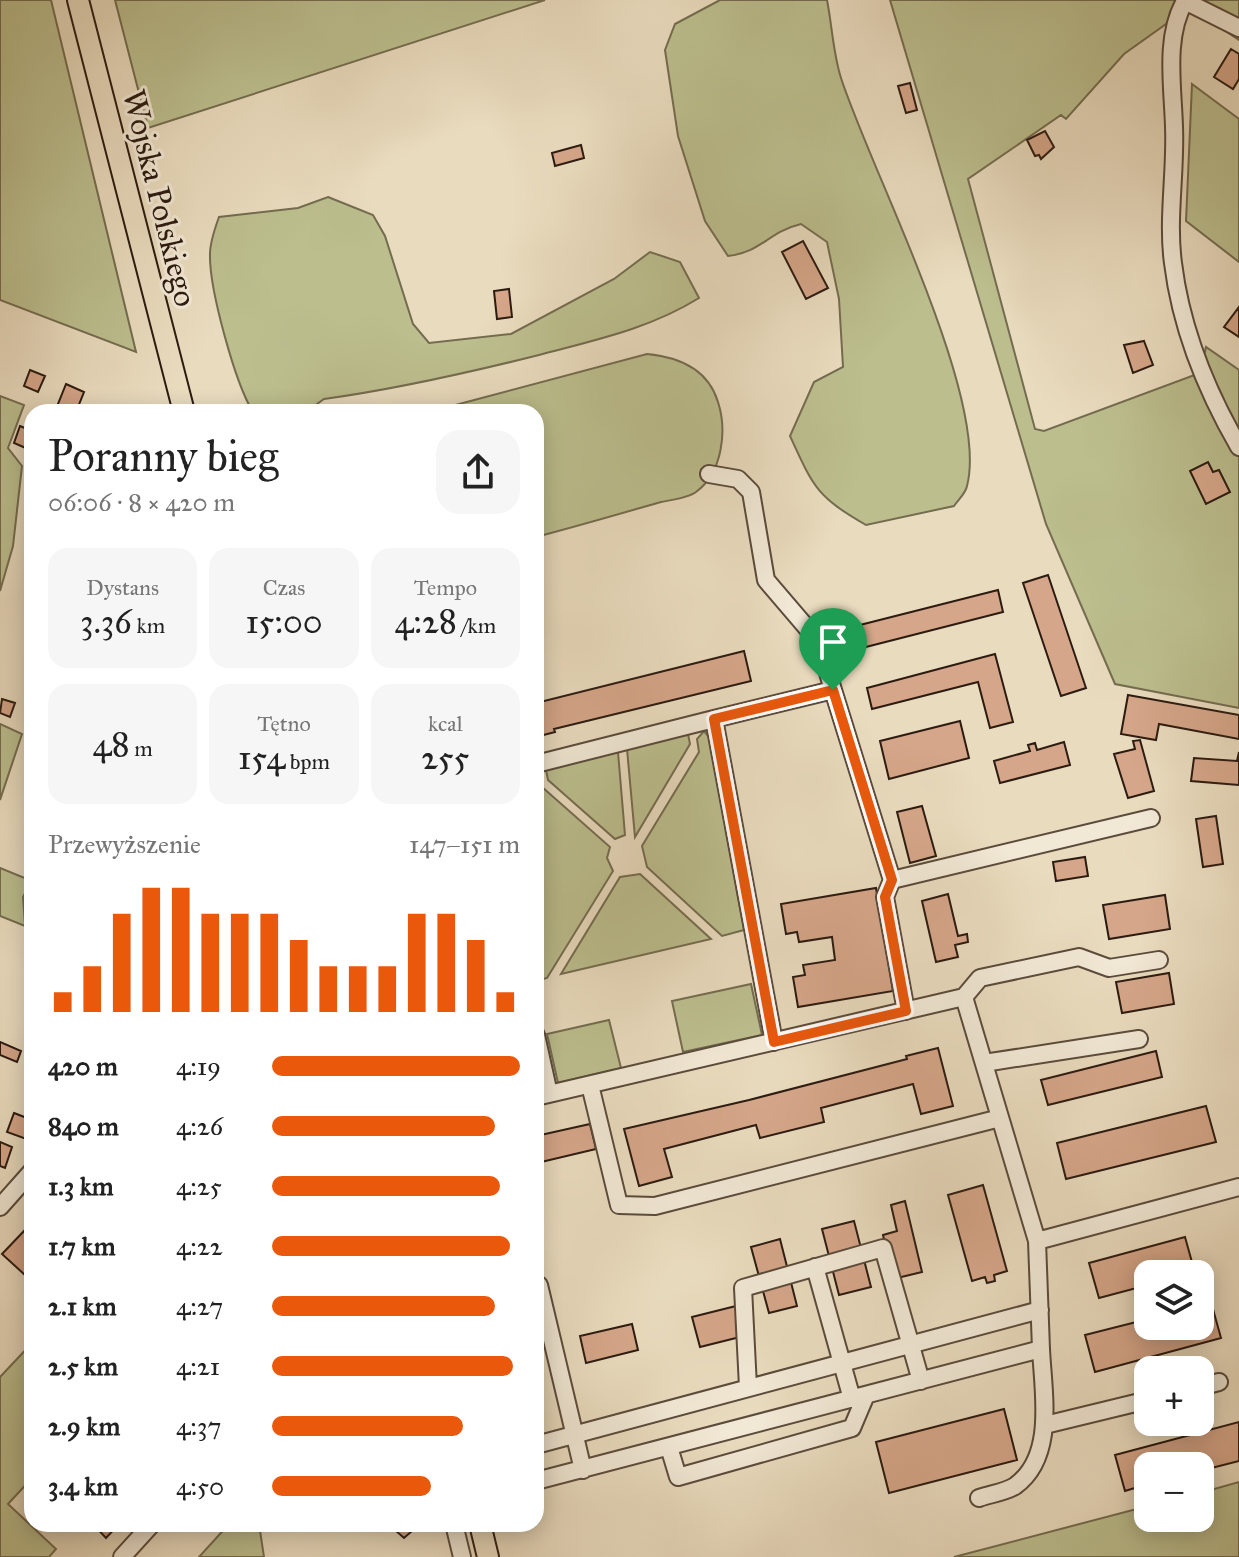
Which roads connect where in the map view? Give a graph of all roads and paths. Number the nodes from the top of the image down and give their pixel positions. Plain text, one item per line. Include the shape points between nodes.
1 (78, 0) edge
2 (1239, 28) edge
3 (182, 404) edge
4 (1239, 447) edge
5 (709, 474) dead end
6 (833, 690) junction
7 (714, 719) junction
8 (544, 762) edge
9 (1151, 818) dead end
10 (892, 880) junction
11 (1159, 960) dead end
12 (964, 997) junction
13 (906, 1011) junction
14 (1139, 1039) dead end
15 (774, 1042) junction
16 (984, 1063) junction
17 (590, 1085) junction
18 (544, 1096) edge
19 (1000, 1118) junction
20 (24, 1180) edge
21 (1239, 1187) edge
22 (0, 1207) edge
23 (1037, 1241) junction
24 (815, 1267) junction
25 (544, 1306) edge
26 (1040, 1310) junction
27 (912, 1344) junction
28 (1041, 1349) junction
29 (842, 1363) junction
30 (921, 1381) junction
31 (1219, 1382) dead end
32 (1214, 1383) edge
33 (748, 1387) junction
34 (859, 1397) junction
35 (1134, 1403) edge
36 (1045, 1425) junction
37 (575, 1436) junction
38 (544, 1443) edge
39 (669, 1447) junction
40 (583, 1470) junction
41 (544, 1479) edge
42 (979, 1498) dead end
43 (145, 1532) edge
44 (456, 1532) edge
45 (482, 1532) edge
46 (122, 1557) edge
47 (462, 1557) edge
48 (488, 1557) edge

1 - 3 main road, Wojska Polskiego
2 - 4 street via 1185,1 1177,15 1172,54 1172,260 1201,373
5 - 6 street via 738,479 751,492 766,580 819,642
6 - 7 street
6 - 10 street
7 - 8 street
7 - 15 street
9 - 10 street
10 - 13 street via 885,897
11 - 12 street via 1109,968 1079,957 980,978
12 - 13 street
12 - 16 street
13 - 15 street
14 - 16 street
15 - 17 street
16 - 19 street
17 - 18 street
17 - 19 street via 619,1205 655,1206
19 - 23 street
20 - 22 street
21 - 23 street
23 - 26 street
24 - 27 street via 883,1248
24 - 29 street
24 - 33 street via 743,1288
25 - 37 street
26 - 27 street
26 - 28 street
27 - 29 street
27 - 30 street
28 - 30 street
28 - 36 street
29 - 33 street
29 - 34 street
30 - 34 street
31 - 32 street
33 - 37 street
34 - 39 street
34 - 39 street via 852,1428 678,1477
35 - 36 street
36 - 42 street via 1034,1467 1014,1487
37 - 38 street
37 - 40 street
39 - 40 street
40 - 41 street
43 - 46 street
44 - 47 street
45 - 48 main road

